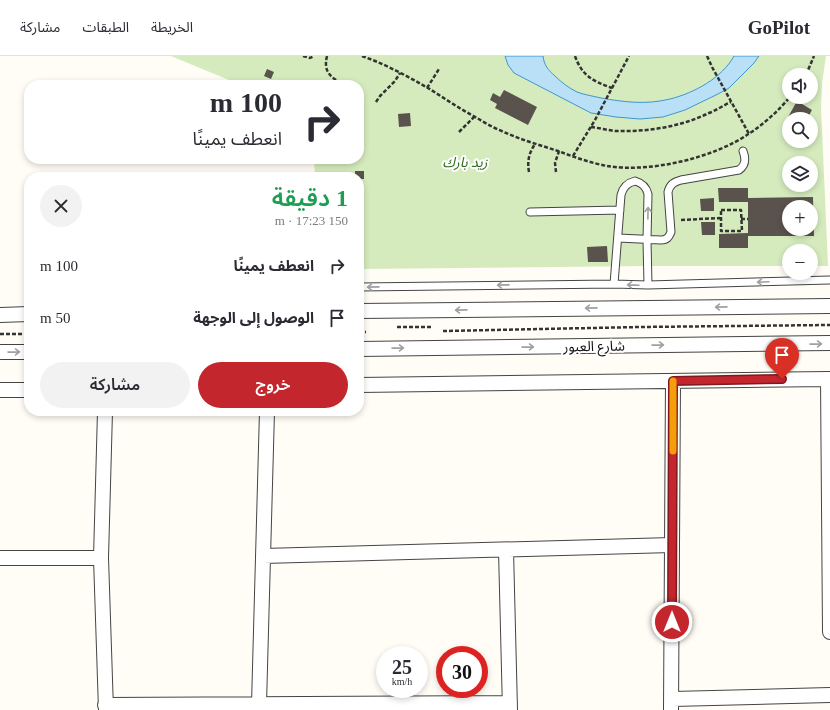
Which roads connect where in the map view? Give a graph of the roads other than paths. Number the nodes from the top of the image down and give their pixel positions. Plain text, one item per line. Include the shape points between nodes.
1 (743, 152) dead end
2 (620, 210) junction
3 (530, 212) dead end
4 (618, 238) junction
5 (648, 240) junction
6 (830, 280) edge
7 (614, 284) junction
8 (648, 285) junction
9 (364, 287) edge
10 (830, 306) edge
11 (364, 311) edge
12 (2, 313) edge
13 (24, 314) edge
14 (830, 343) edge
15 (364, 348) edge
16 (0, 352) edge
17 (24, 352) edge
18 (829, 379) edge
19 (673, 381) junction
20 (364, 386) edge
21 (0, 390) edge
22 (24, 390) edge
23 (105, 416) edge
24 (267, 416) edge
25 (830, 544) edge
26 (672, 546) junction
27 (506, 550) junction
28 (263, 556) junction
29 (0, 558) edge
30 (102, 558) junction
31 (830, 632) edge
32 (830, 695) edge
33 (259, 704) junction
34 (672, 705) edge
35 (510, 706) edge
36 (106, 707) edge

1 - 5 lane via 746,160 739,170 672,183 668,192 671,232 665,240
2 - 3 lane
2 - 4 lane
5 -> 2 lane via 648,194 644,185 635,181 625,186 621,194
4 - 5 lane
4 - 7 lane
5 - 8 lane
6 -> 8 lane
8 -> 7 lane
7 -> 9 lane
10 -> 11 street
12 - 13 street
15 -> 14 street, شارع العبور
16 -> 17 street
18 - 19 street
18 - 25 street
19 - 20 street
19 - 26 street
21 - 22 street
23 - 30 street
24 - 28 street
25 - 31 street
26 - 27 street
26 - 34 street
27 - 28 street
27 - 35 street
28 - 33 street
29 - 30 street
30 - 36 street
32 - 34 street
33 - 35 street
33 - 36 street

